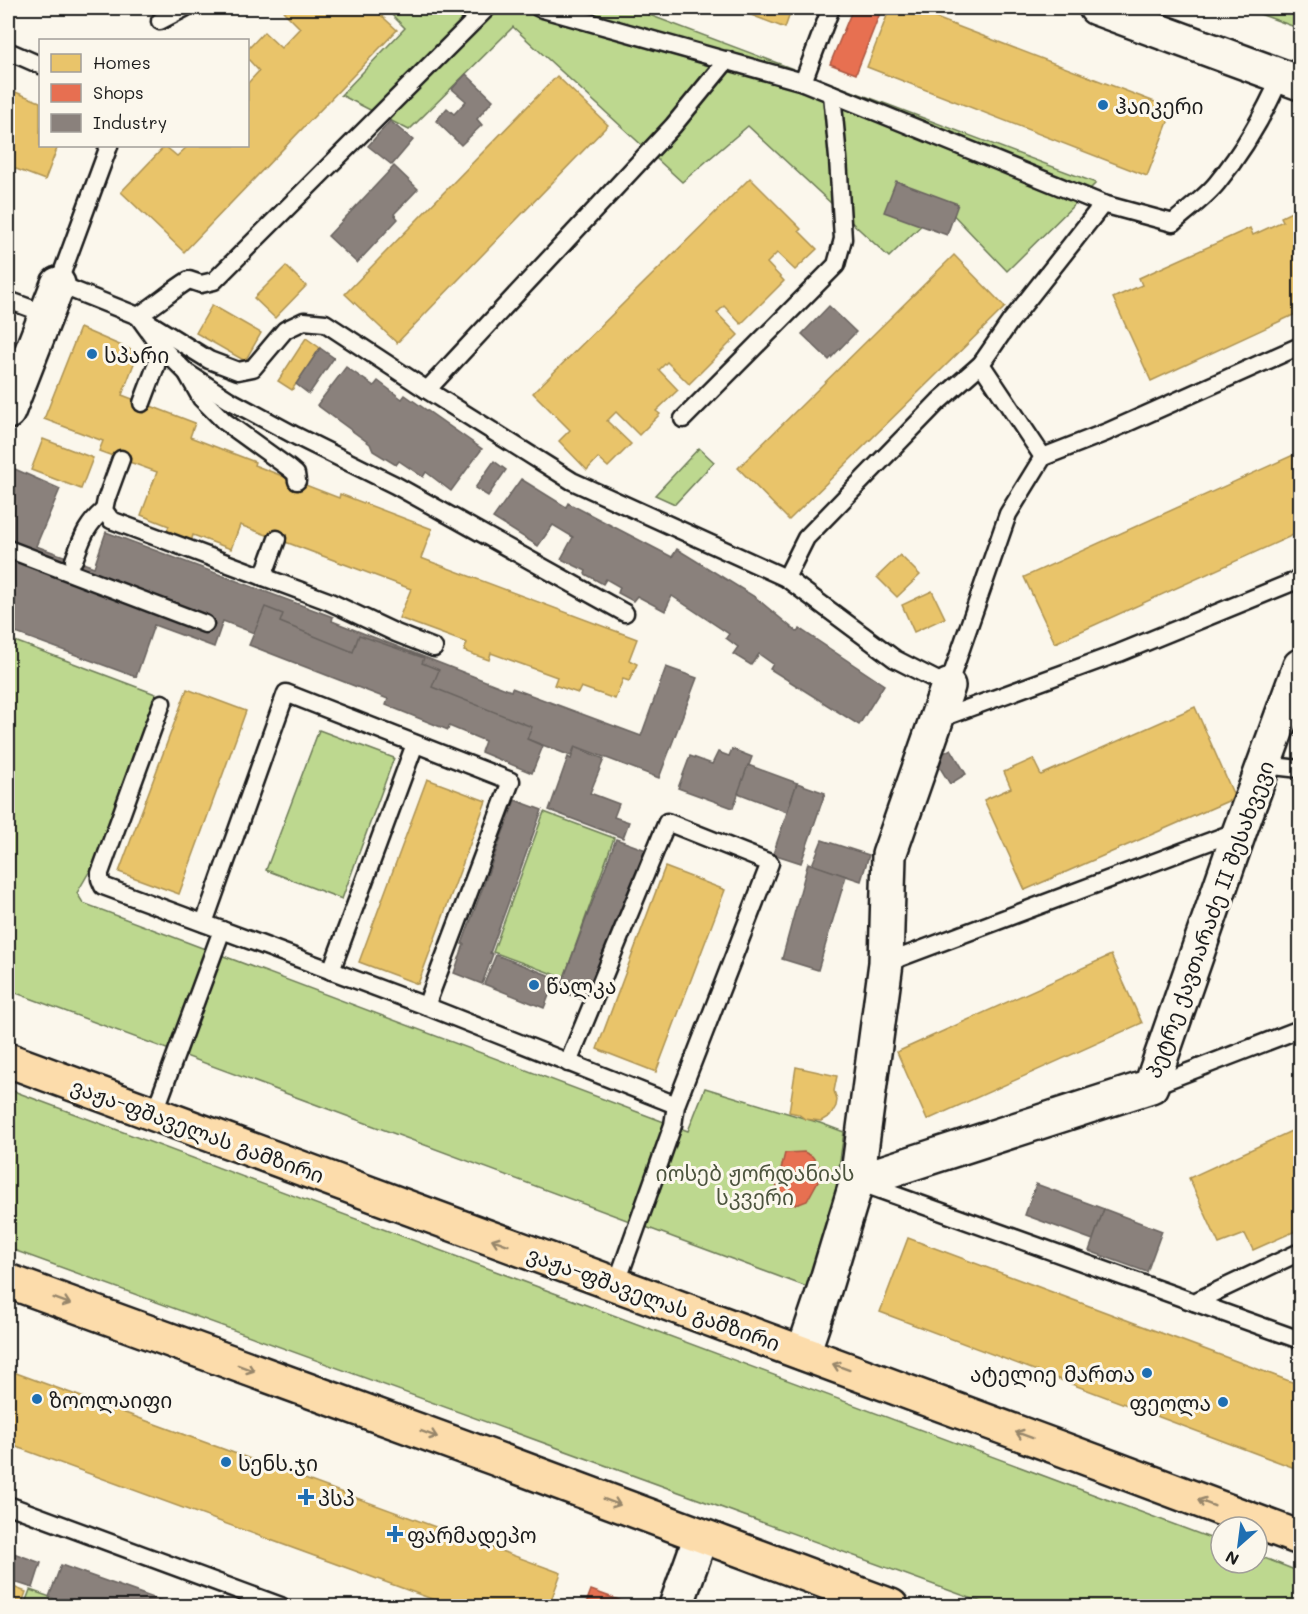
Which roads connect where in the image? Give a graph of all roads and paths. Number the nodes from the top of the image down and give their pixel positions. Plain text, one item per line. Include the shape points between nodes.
1 (185, 8) edge
2 (487, 8) edge
3 (539, 8) edge
4 (831, 8) edge
5 (1096, 8) edge
6 (160, 21) dead end
7 (8, 51) edge
8 (727, 60) junction
9 (39, 65) edge
10 (1291, 80) edge
11 (803, 82) junction
12 (832, 94) junction
13 (109, 147) edge
14 (1103, 204) junction
15 (58, 284) junction
16 (8, 300) edge
17 (46, 314) junction
18 (138, 316) junction
19 (159, 345) junction
20 (1300, 346) edge
21 (981, 364) junction
22 (186, 372) junction
23 (427, 390) junction
24 (142, 403) dead end
25 (8, 412) edge
26 (683, 419) dead end
27 (1043, 457) junction
28 (121, 459) dead end
29 (297, 481) dead end
30 (104, 510) junction
31 (277, 539) dead end
32 (8, 549) edge
33 (74, 560) dead end
34 (263, 577) junction
35 (786, 578) junction
36 (1300, 579) edge
37 (625, 613) dead end
38 (205, 624) dead end
39 (435, 648) dead end
40 (1300, 666) edge
41 (948, 686) junction
42 (162, 703) dead end
43 (935, 721) junction
44 (415, 744) junction
45 (1263, 765) junction
46 (1300, 769) edge
47 (1240, 830) junction
48 (204, 923) junction
49 (222, 930) junction
50 (886, 963) junction
51 (331, 971) junction
52 (426, 1006) junction
53 (1300, 1029) edge
54 (8, 1060) edge
55 (568, 1063) junction
56 (1151, 1086) junction
57 (676, 1105) junction
58 (154, 1114) junction
59 (857, 1181) junction
60 (1300, 1252) edge
61 (8, 1281) edge
62 (616, 1285) junction
63 (1194, 1302) junction
64 (1300, 1340) edge
65 (802, 1353) junction
66 (8, 1505) edge
67 (701, 1536) junction
68 (1300, 1538) edge
69 (281, 1606) edge
70 (676, 1606) edge
71 (891, 1606) edge

1 - 6 lane
2 - 18 lane via 214,281 201,284 189,280
3 - 8 lane
4 - 11 lane
5 - 10 street
7 - 9 lane
8 - 11 lane
8 - 23 lane via 673,126
10 - 14 lane via 1267,108 1216,184 1173,223
11 - 12 lane
12 - 14 lane
12 - 26 lane via 843,239 836,265
13 - 15 lane
14 - 21 lane
15 - 17 street
15 - 18 lane
16 - 17 lane
17 - 25 street
18 - 19 lane
18 - 23 lane via 209,360 238,370 253,368 285,330 304,321 325,323
19 - 22 lane
19 - 24 lane via 156,366
20 - 27 lane
21 - 27 lane
21 - 35 lane via 939,401 806,538
22 - 29 lane via 201,398 224,421 289,468
22 - 37 lane via 229,400 395,485
23 - 35 lane via 572,480
27 - 41 lane via 1008,514
28 - 30 lane
30 - 33 lane via 86,529
30 - 34 lane via 111,520
31 - 34 lane
32 - 38 lane
34 - 39 lane
35 - 41 lane via 895,659
36 - 43 lane via 1119,653
40 - 45 street, პეტრე ქავთარაძე II შესახვევი
41 - 43 street
42 - 48 lane via 100,879 103,886
43 - 50 street via 889,855
44 - 48 lane via 286,693
44 - 51 lane
44 - 52 lane via 511,782
45 - 46 lane
45 - 47 street, პეტრე ქავთარაძე II შესახვევი
47 - 50 lane
47 - 56 street, პეტრე ქავთარაძე II შესახვევი
48 - 49 lane
49 - 51 lane
49 - 58 lane
50 - 59 street
51 - 52 lane
52 - 55 lane
53 - 56 lane
54 - 58 main road, ვაჟა-ფშაველას გამზირი
55 - 57 lane
55 - 57 lane via 667,822 770,863
56 - 59 street, პეტრე ქავთარაძე II შესახვევი
57 - 62 lane via 673,1125
62 -> 58 main road, ვაჟა-ფშაველას გამზირი
59 - 63 lane
59 - 65 street
60 - 63 lane
61 -> 67 main road
62 - 65 main road, ვაჟა-ფშაველას გამზირი
63 - 64 lane
68 -> 65 main road, ვაჟა-ფშაველას გამზირი
66 - 69 lane
67 - 70 street
67 - 71 main road

